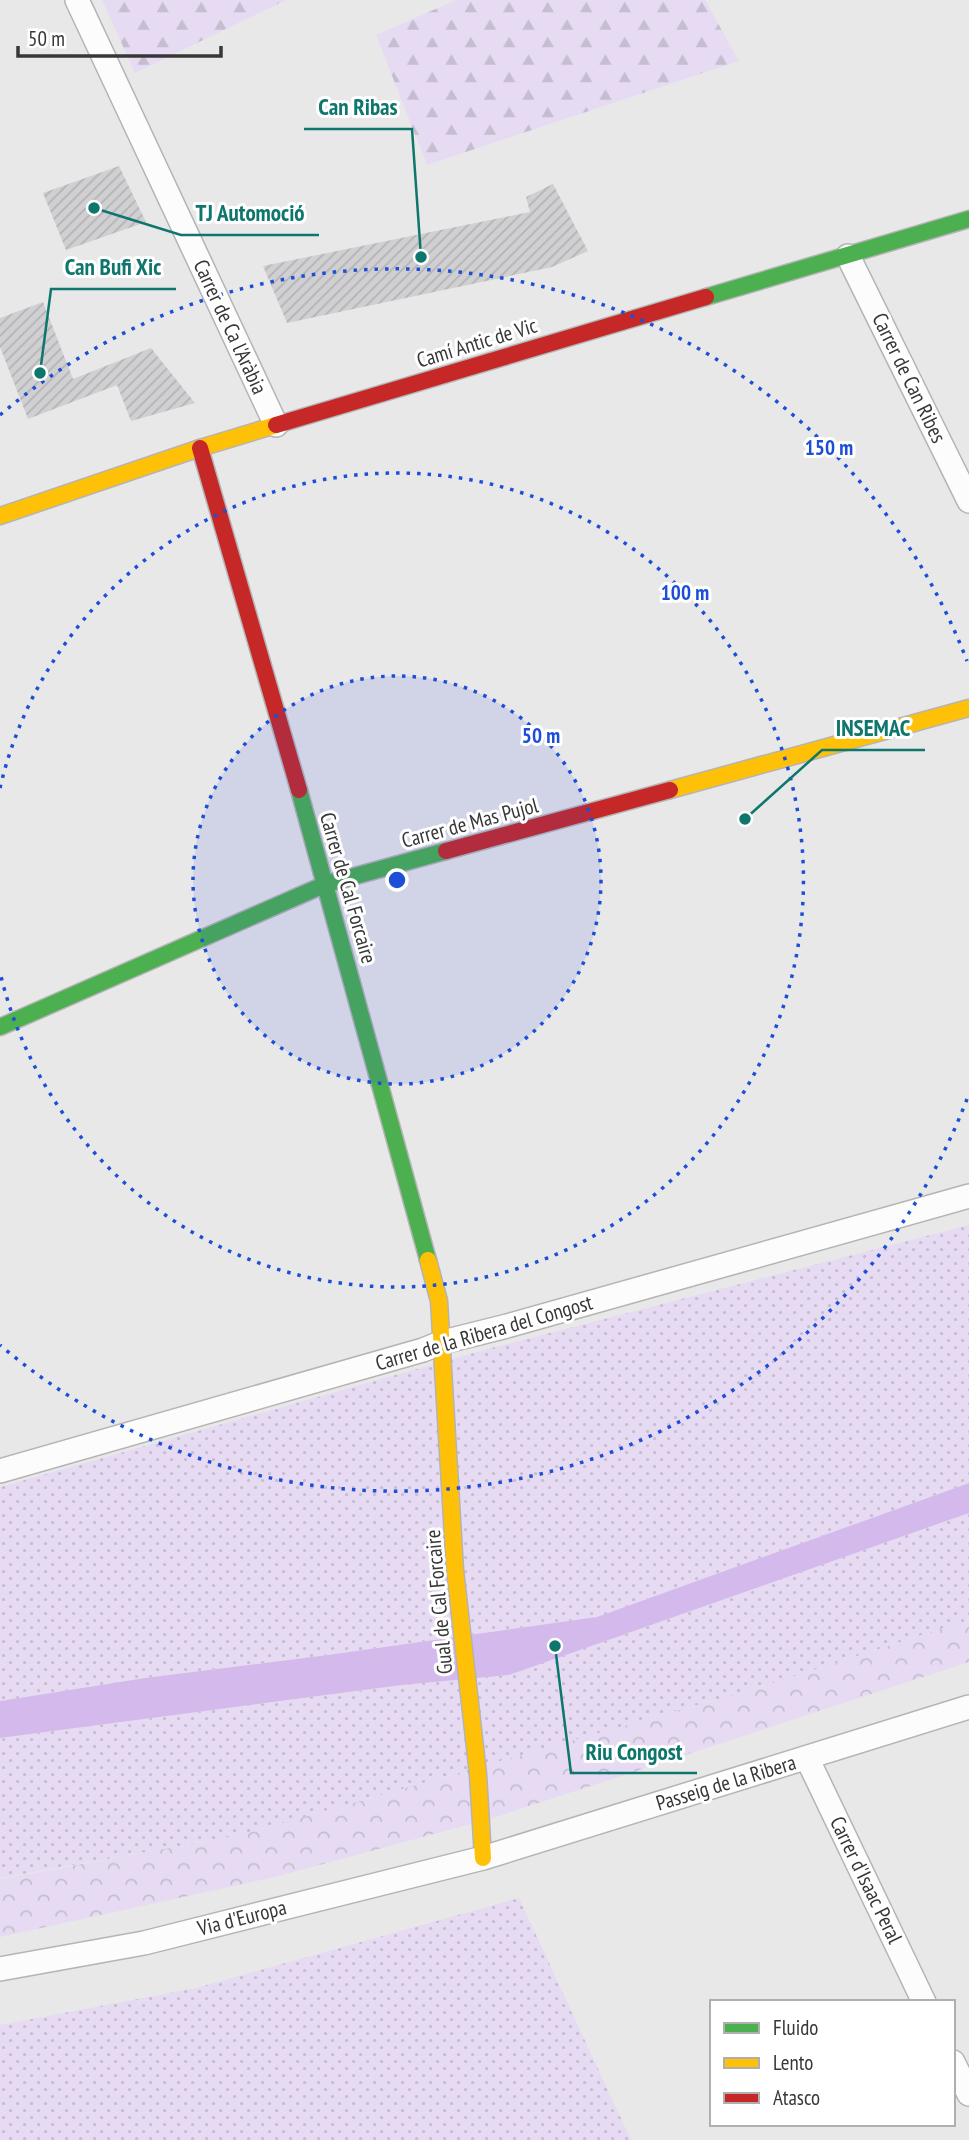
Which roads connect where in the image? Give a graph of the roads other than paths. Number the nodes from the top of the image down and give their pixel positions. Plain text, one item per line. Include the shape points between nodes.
1 (77, 0) edge
2 (969, 219) edge
3 (848, 256) junction
4 (276, 425) junction
5 (200, 448) junction
6 (969, 501) edge
7 (0, 516) edge
8 (969, 708) edge
9 (327, 884) junction
10 (0, 1027) edge
11 (969, 1196) edge
12 (443, 1342) junction
13 (0, 1471) edge
14 (969, 1707) edge
15 (807, 1758) junction
16 (483, 1858) junction
17 (0, 1969) edge
18 (923, 2000) edge
19 (955, 2066) edge
20 (969, 2094) edge

1 - 4 street, Carrer de Ca l'Aràbia
2 - 3 street, Camí Antic de Vic
3 - 4 street, Camí Antic de Vic
3 - 6 street, Carrer de Can Ribes
4 - 5 street, Camí Antic de Vic
5 - 7 street, Camí Antic de Vic
5 - 9 street, Carrer de Cal Forcaire
8 - 9 street, Carrer de Mas Pujol
9 - 10 street, Carrer de Mas Pujol
9 - 12 street, Carrer de Cal Forcaire via 439,1301
11 - 12 street, Carrer de la Ribera del Congost
12 - 13 street, Carrer de la Ribera del Congost
12 - 16 street, Gual de Cal Forcaire via 455,1570
14 - 15 street, Passeig de la Ribera
15 - 16 street, Passeig de la Ribera
15 - 18 street, Carrer d'Isaac Peral
16 - 17 street, Via d'Europa via 144,1943
19 - 20 street

